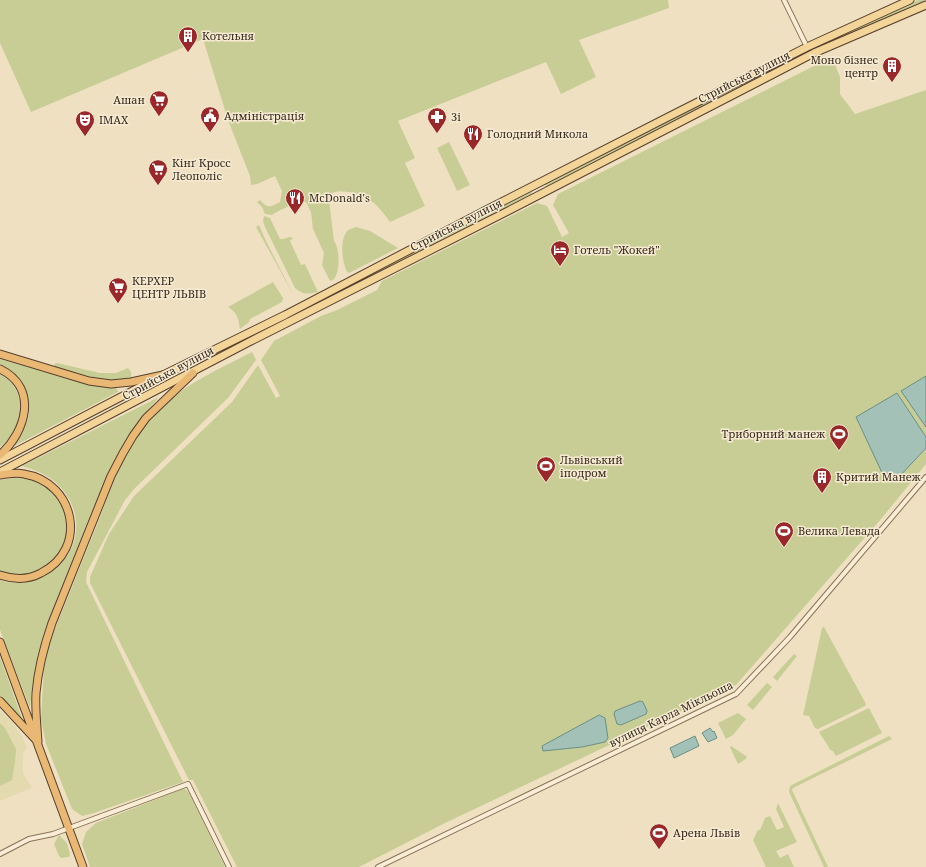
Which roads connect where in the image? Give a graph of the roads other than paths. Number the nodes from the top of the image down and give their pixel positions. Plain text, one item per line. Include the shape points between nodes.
1 (784, 0) edge
2 (910, 0) edge
3 (926, 5) edge
4 (807, 47) junction
5 (300, 307) junction
6 (304, 315) junction
7 (0, 354) edge
8 (0, 369) edge
9 (193, 373) junction
10 (163, 375) junction
11 (0, 455) edge
12 (0, 460) edge
13 (0, 474) edge
14 (926, 477) edge
15 (0, 575) edge
16 (0, 642) edge
17 (0, 701) edge
18 (38, 742) junction
19 (69, 828) junction
20 (0, 854) edge
21 (82, 867) edge
22 (229, 867) edge
23 (378, 867) edge

1 - 4 street
2 - 4 main road, Стрийська вулиця
3 - 6 main road, Стрийська вулиця via 814,53
4 - 5 main road, Стрийська вулиця
5 - 6 main road
5 - 10 main road, Стрийська вулиця
6 - 9 main road, Стрийська вулиця
7 - 10 highway via 89,381 111,384
8 - 11 highway via 15,381 23,395 25,408 17,434
9 - 13 main road, Стрийська вулиця
9 - 18 highway via 146,418 111,476 46,640 36,693
10 - 12 main road, Стрийська вулиця
13 - 15 highway via 24,474 47,483 66,505 70,514 71,532 60,559 46,571 24,579
14 - 23 street, вулиця Карла Мікльоша via 790,637 736,694
16 - 18 highway
17 - 18 highway
18 - 19 highway
19 - 20 street via 29,839
19 - 21 highway
19 - 22 street via 188,784

